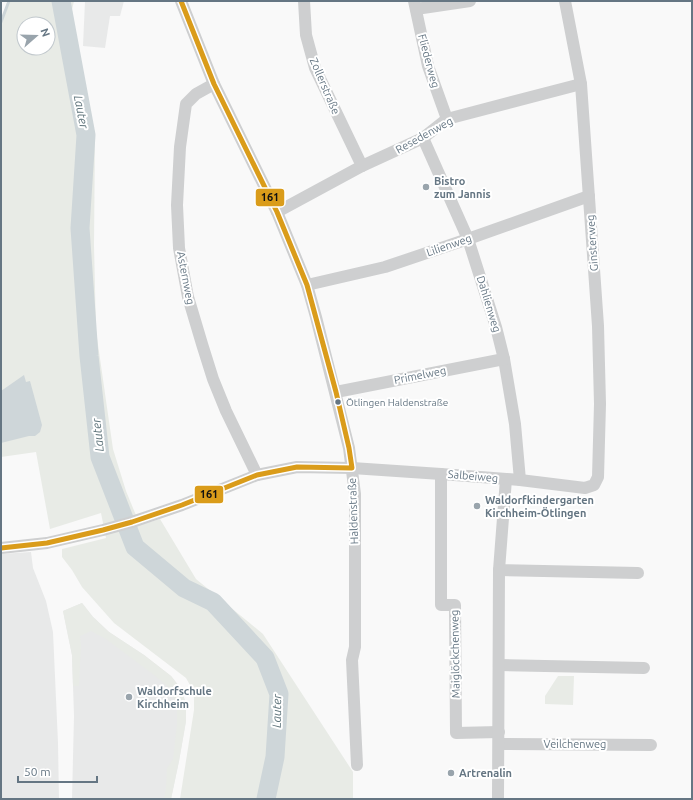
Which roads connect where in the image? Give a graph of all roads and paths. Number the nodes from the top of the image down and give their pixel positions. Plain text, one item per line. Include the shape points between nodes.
1 (180, 1) edge
2 (304, 1) edge
3 (470, 1) edge
4 (565, 1) edge
5 (415, 5) edge
6 (214, 84) junction
7 (581, 84) junction
8 (447, 119) junction
9 (423, 138) junction
10 (362, 166) junction
11 (589, 196) junction
12 (277, 212) junction
13 (468, 239) junction
14 (307, 285) junction
15 (504, 359) junction
16 (336, 392) junction
17 (352, 468) junction
18 (441, 474) junction
19 (257, 475) junction
20 (506, 479) junction
21 (520, 480) junction
22 (594, 485) joint
23 (1, 548) edge
24 (499, 570) junction
25 (638, 573) dead end
26 (499, 665) junction
27 (644, 668) dead end
28 (499, 738) junction
29 (651, 745) dead end
30 (357, 765) dead end
31 (498, 799) edge

1 - 6 street, Haldenstraße
2 - 10 street, Zollerstraße via 306,35 315,68
3 - 5 street
4 - 7 street, Ginsterweg
5 - 8 street, Fliederweg via 428,66
6 - 12 street, Haldenstraße
6 - 19 street, Asternweg via 196,94 186,104 177,198 179,248 188,297 211,372 226,411
7 - 8 street, Resedenweg
7 - 11 street, Ginsterweg
8 - 9 street, Resedenweg
9 - 10 street, Resedenweg
9 - 13 street, Dahlienweg
10 - 12 street, Resedenweg
11 - 13 street, Lilienweg
11 - 22 street, Ginsterweg via 598,326 600,404 598,477
12 - 14 street, Haldenstraße
13 - 14 street, Lilienweg via 385,266
13 - 15 street, Dahlienweg
14 - 16 street, Haldenstraße
15 - 16 street, Primelweg
15 - 21 street, Dahlienweg via 515,424
16 - 17 street, Haldenstraße
17 - 18 street, Salbeiweg
17 - 19 street via 297,467
17 - 30 street, Haldenstraße via 355,494 355,647 352,660
18 - 20 street, Salbeiweg
18 - 28 street, Maiglöckchenweg via 441,605 455,605 456,733
19 - 23 street via 182,505 104,530 47,543
20 - 21 street, Salbeiweg
20 - 24 street
21 - 22 street, Salbeiweg via 585,488
24 - 25 street
24 - 26 street
26 - 27 street
26 - 28 street
28 - 29 street, Veilchenweg
28 - 31 street

